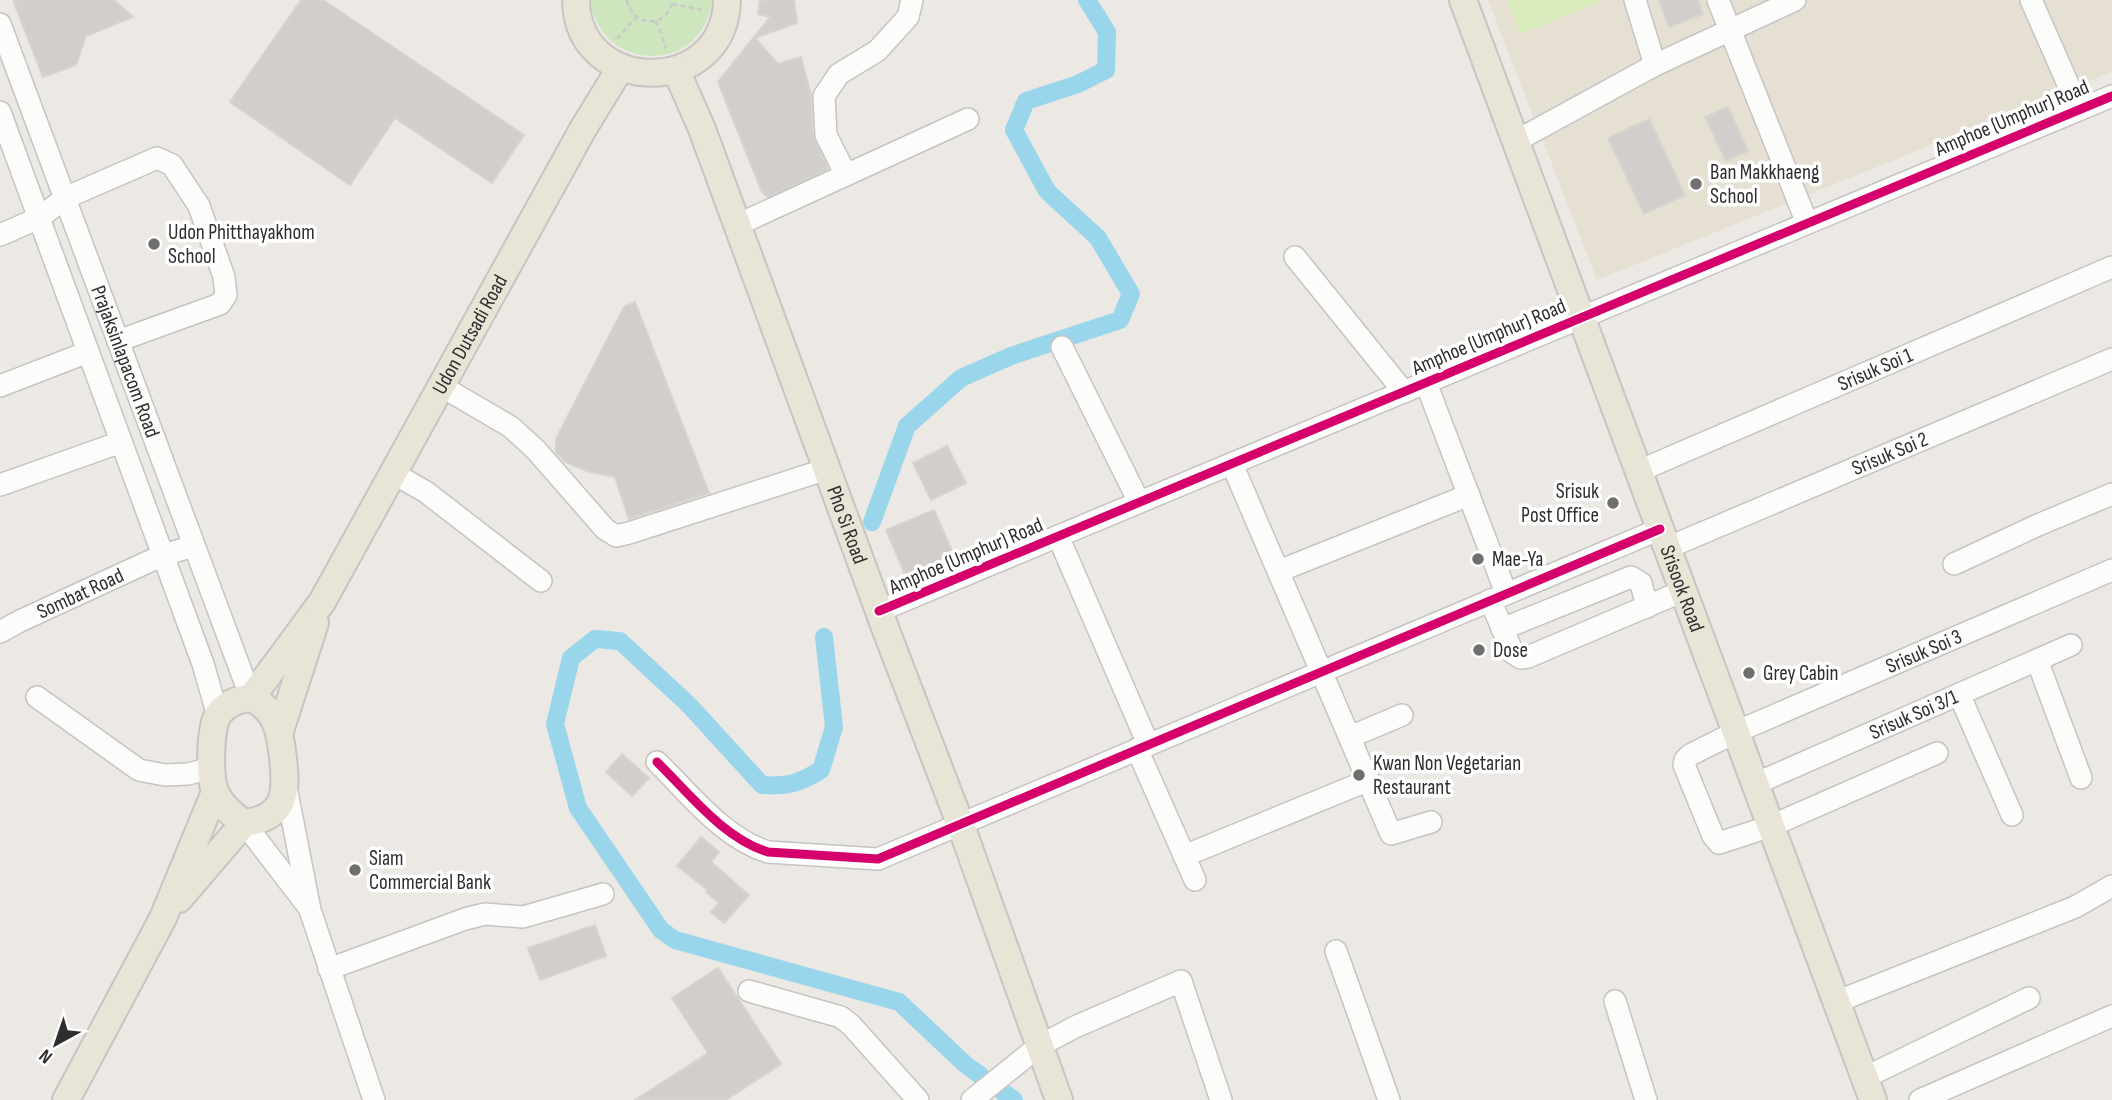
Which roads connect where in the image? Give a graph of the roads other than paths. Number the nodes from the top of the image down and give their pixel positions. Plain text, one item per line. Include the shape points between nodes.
1 (912, 0) edge
2 (1464, 0) edge
3 (1635, 0) edge
4 (1718, 0) edge
5 (1795, 0) edge
6 (2031, 0) edge
7 (574, 7) edge
8 (727, 7) edge
9 (0, 24) edge
10 (1731, 30) junction
11 (612, 62) junction
12 (1656, 65) junction
13 (675, 70) junction
14 (2112, 96) edge
15 (2079, 109) junction
16 (0, 112) edge
17 (968, 119) dead end
18 (1516, 141) junction
19 (846, 174) junction
20 (65, 198) junction
21 (39, 218) junction
22 (1807, 223) junction
23 (737, 225) junction
24 (0, 235) edge
25 (1295, 257) dead end
26 (2112, 267) edge
27 (1582, 317) junction
28 (118, 341) junction
29 (1062, 347) dead end
30 (88, 352) junction
31 (2112, 359) edge
32 (1426, 383) junction
33 (0, 386) edge
34 (441, 386) junction
35 (1404, 392) junction
36 (121, 442) junction
37 (1232, 464) junction
38 (827, 469) junction
39 (1639, 471) junction
40 (393, 474) junction
41 (0, 485) edge
42 (2112, 494) edge
43 (1469, 495) junction
44 (1139, 502) junction
45 (1058, 536) junction
46 (1664, 538) junction
47 (194, 545) junction
48 (163, 555) junction
49 (1954, 564) dead end
50 (1279, 570) junction
51 (2112, 570) edge
52 (541, 581) dead end
53 (1683, 591) junction
54 (1498, 597) junction
55 (322, 602) junction
56 (1565, 604) junction
57 (1647, 607) junction
58 (879, 611) junction
59 (1502, 629) junction
60 (0, 632) edge
61 (1578, 636) junction
62 (2071, 645) dead end
63 (2037, 660) junction
64 (1321, 671) junction
65 (1959, 694) junction
66 (37, 697) dead end
67 (251, 698) junction
68 (1402, 715) dead end
69 (218, 716) junction
70 (280, 731) junction
71 (1736, 732) junction
72 (1350, 737) junction
73 (1143, 746) junction
74 (1937, 753) dead end
75 (657, 762) dead end
76 (2081, 778) dead end
77 (213, 780) junction
78 (1369, 780) junction
79 (1755, 783) junction
80 (286, 787) junction
81 (2012, 815) dead end
82 (1432, 822) dead end
83 (244, 823) junction
84 (960, 823) junction
85 (1771, 826) junction
86 (1184, 856) junction
87 (1195, 880) dead end
88 (2112, 886) edge
89 (603, 894) dead end
90 (310, 909) junction
91 (163, 918) junction
92 (1336, 951) dead end
93 (329, 969) junction
94 (749, 991) dead end
95 (2029, 998) dead end
96 (1615, 1001) dead end
97 (1836, 1002) junction
98 (2112, 1016) edge
99 (1039, 1046) junction
100 (1868, 1089) edge
101 (66, 1100) edge
102 (374, 1100) edge
103 (918, 1100) edge
104 (972, 1100) edge
105 (1059, 1100) edge
106 (1221, 1100) edge
107 (1389, 1100) edge
108 (1646, 1100) edge
109 (1920, 1100) edge

1 - 19 street via 908,17 877,51 839,74 824,96 826,135
2 - 18 main road, Srisook Road
3 - 12 street
4 - 10 street
5 - 10 street
6 - 15 street
7 - 11 main road via 586,36
8 - 13 main road via 719,33 704,53
9 - 20 street, Prajaksinlapacom Road
10 - 12 street
10 - 22 street
11 - 13 main road via 643,74
11 - 34 main road, Udon Dutsadi Road via 583,129
12 - 18 street
13 - 23 main road, Pho Si Road
14 - 15 street, Amphoe (Umphur) Road
15 - 22 street, Amphoe (Umphur) Road
16 - 21 street, Prajaksinlapacom Road
17 - 19 street
18 - 27 main road, Srisook Road
19 - 23 street
20 - 21 street
20 - 28 street, Prajaksinlapacom Road
20 - 28 street via 157,158 172,165 199,206 226,295 220,304
21 - 24 street
21 - 30 street, Prajaksinlapacom Road
22 - 27 street, Amphoe (Umphur) Road
23 - 38 main road, Pho Si Road
25 - 35 street
26 - 39 street, Srisuk Soi 1
27 - 32 street, Amphoe (Umphur) Road
27 - 39 main road, Srisook Road
28 - 47 street, Prajaksinlapacom Road
29 - 44 street
30 - 33 street
30 - 36 street, Prajaksinlapacom Road
31 - 46 street, Srisuk Soi 2
32 - 35 street, Amphoe (Umphur) Road
32 - 43 street
34 - 38 street via 511,427 616,536
34 - 40 main road, Udon Dutsadi Road
35 - 37 street, Amphoe (Umphur) Road
36 - 41 street
36 - 48 street, Prajaksinlapacom Road
37 - 44 street, Amphoe (Umphur) Road
37 - 50 street
38 - 58 main road, Pho Si Road
39 - 46 main road, Srisook Road
40 - 52 street via 426,492
40 - 55 main road, Udon Dutsadi Road
42 - 49 street
43 - 50 street
43 - 54 street
44 - 45 street, Amphoe (Umphur) Road
45 - 58 street, Amphoe (Umphur) Road
45 - 73 street
46 - 53 main road, Srisook Road
46 - 54 street, Srisuk Soi 2
47 - 48 street, Sombat Road
47 - 67 street, Prajaksinlapacom Road
48 - 60 street, Sombat Road
48 - 69 street, Prajaksinlapacom Road
50 - 64 street
51 - 71 street, Srisuk Soi 3
53 - 57 street
53 - 71 main road, Srisook Road
54 - 59 street
54 - 64 street, Srisuk Soi 2
55 - 67 main road, Udon Dutsadi Road
55 - 70 main road, Udon Dutsadi Road
56 - 57 street via 1631,577 1641,583
56 - 59 street
56 - 61 street
57 - 61 street
58 - 84 main road, Pho Si Road
59 - 61 street via 1513,653 1521,658
62 - 63 street, Srisuk Soi 3/1
63 - 65 street, Srisuk Soi 3/1
63 - 76 street
64 - 72 street
64 - 73 street, Srisuk Soi 2
65 - 79 street, Srisuk Soi 3/1
65 - 81 street
66 - 77 street via 139,770
67 - 69 main road via 231,702
67 - 70 main road via 271,712
68 - 72 street
69 - 77 main road
70 - 80 main road
71 - 79 main road, Srisook Road
71 - 85 street, Srisuk Soi 3 via 1690,755 1684,765 1715,841
72 - 78 street
73 - 84 street, Srisuk Soi 2
73 - 86 street
74 - 85 street
75 - 84 street, Srisuk Soi 2 via 726,829 753,848 768,852 878,859
77 - 83 main road via 228,812
77 - 91 main road
78 - 82 street via 1391,834
78 - 86 street
79 - 85 main road, Srisook Road
80 - 83 main road via 274,811 259,821
80 - 90 street
83 - 90 street
83 - 91 main road
84 - 99 main road, Pho Si Road
85 - 97 main road, Srisook Road
86 - 87 street
88 - 97 street via 2075,906
89 - 93 street via 523,917 485,914 465,919
90 - 93 street
91 - 101 main road
92 - 107 street
93 - 102 street
94 - 103 street via 841,1017
95 - 100 street
96 - 108 street
97 - 100 main road, Srisook Road
98 - 109 street
99 - 104 street
99 - 105 main road, Pho Si Road
99 - 106 street via 1181,981

